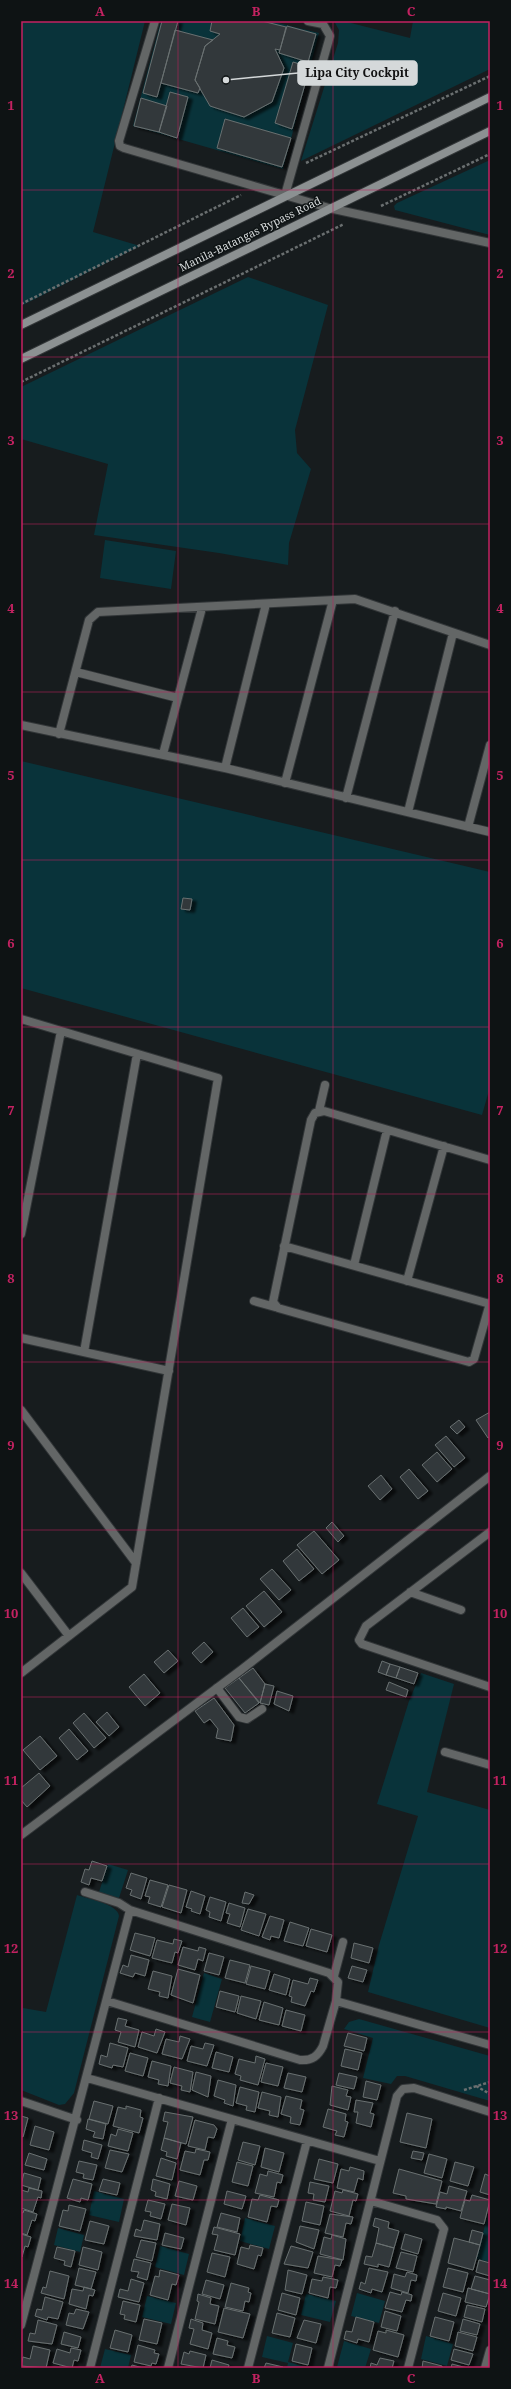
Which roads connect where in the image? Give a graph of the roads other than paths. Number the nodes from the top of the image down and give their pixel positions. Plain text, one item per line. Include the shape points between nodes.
1 (155, 21) edge
2 (308, 21) edge
3 (490, 97) edge
4 (490, 131) edge
5 (285, 195) junction
6 (329, 208) junction
7 (490, 243) edge
8 (21, 325) edge
9 (21, 359) edge
10 (334, 600) junction
11 (266, 604) junction
12 (202, 608) junction
13 (395, 611) junction
14 (453, 633) junction
15 (490, 646) edge
16 (76, 672) junction
17 (178, 698) junction
18 (21, 725) edge
19 (59, 734) junction
20 (490, 745) edge
21 (163, 754) junction
22 (225, 768) junction
23 (285, 783) junction
24 (346, 798) junction
25 (408, 812) junction
26 (468, 827) junction
27 (490, 832) edge
28 (21, 1019) edge
29 (61, 1031) junction
30 (137, 1054) junction
31 (325, 1086) dead end
32 (319, 1111) junction
33 (387, 1130) junction
34 (444, 1146) junction
35 (490, 1160) edge
36 (21, 1234) edge
37 (284, 1246) junction
38 (354, 1266) junction
39 (407, 1281) junction
40 (254, 1301) dead end
41 (490, 1304) edge
42 (276, 1307) junction
43 (21, 1338) edge
44 (84, 1352) junction
45 (169, 1372) junction
46 (21, 1410) edge
47 (490, 1476) edge
48 (490, 1532) edge
49 (136, 1563) junction
50 (21, 1573) edge
51 (410, 1592) junction
52 (461, 1610) dead end
53 (69, 1636) junction
54 (21, 1673) edge
55 (490, 1687) edge
56 (216, 1688) junction
57 (262, 1709) dead end
58 (445, 1752) dead end
59 (490, 1765) edge
60 (21, 1835) edge
61 (85, 1892) dead end
62 (130, 1910) junction
63 (343, 1942) dead end
64 (334, 1976) junction
65 (107, 2001) junction
66 (336, 2001) junction
67 (490, 2045) edge
68 (87, 2078) junction
69 (159, 2098) junction
70 (21, 2101) edge
71 (490, 2112) edge
72 (232, 2119) junction
73 (76, 2120) junction
74 (307, 2141) junction
75 (380, 2161) junction
76 (371, 2201) junction
77 (21, 2325) edge
78 (490, 2350) edge
79 (90, 2368) edge
80 (168, 2368) edge
81 (248, 2368) edge
82 (328, 2368) edge
83 (408, 2368) edge
84 (485, 2368) edge

1 - 5 street via 119,141 120,146
2 - 5 street via 323,24 330,36
3 - 5 main road, Manila-Batangas Bypass Road
4 - 6 main road, Manila-Batangas Bypass Road
5 - 6 street
5 - 8 main road, Manila-Batangas Bypass Road
6 - 7 street
6 - 9 main road, Manila-Batangas Bypass Road
10 - 11 street
10 - 13 street via 355,599
10 - 23 street
11 - 12 street
11 - 22 street
12 - 16 street via 95,613 89,620
12 - 17 street
13 - 14 street
13 - 24 street
14 - 15 street
14 - 25 street
16 - 17 street
16 - 19 street
17 - 21 street
18 - 19 street
19 - 21 street
20 - 26 street
21 - 22 street
22 - 23 street
23 - 24 street
24 - 25 street
25 - 26 street
26 - 27 street
28 - 29 street
29 - 30 street
29 - 36 street
30 - 44 street
30 - 45 street via 218,1078
31 - 32 street
32 - 33 street
32 - 37 street via 311,1120
33 - 34 street
33 - 38 street
34 - 35 street
34 - 39 street
37 - 38 street
37 - 42 street via 273,1302
38 - 39 street
39 - 41 street
40 - 42 street
41 - 42 street via 474,1360 469,1362
43 - 44 street
44 - 45 street
45 - 49 street
46 - 49 street
47 - 56 street
48 - 51 street
49 - 53 street via 132,1587
50 - 53 street
51 - 52 street
51 - 55 street via 363,1628 359,1640 361,1643
53 - 54 street
56 - 57 street via 239,1717 247,1719
56 - 60 street
58 - 59 street
61 - 62 street via 119,1903
62 - 64 street via 323,1970
62 - 65 street
63 - 64 street
64 - 66 street via 339,1985
65 - 66 street via 307,2060 314,2058 324,2046
65 - 68 street
66 - 67 street
68 - 69 street
68 - 73 street
69 - 72 street
69 - 79 street
70 - 73 street
71 - 75 street via 414,2088 401,2091 395,2101
72 - 74 street
72 - 80 street
73 - 77 street
74 - 75 street
74 - 81 street
75 - 76 street
76 - 82 street
76 - 83 street via 437,2220 444,2229
78 - 84 street

